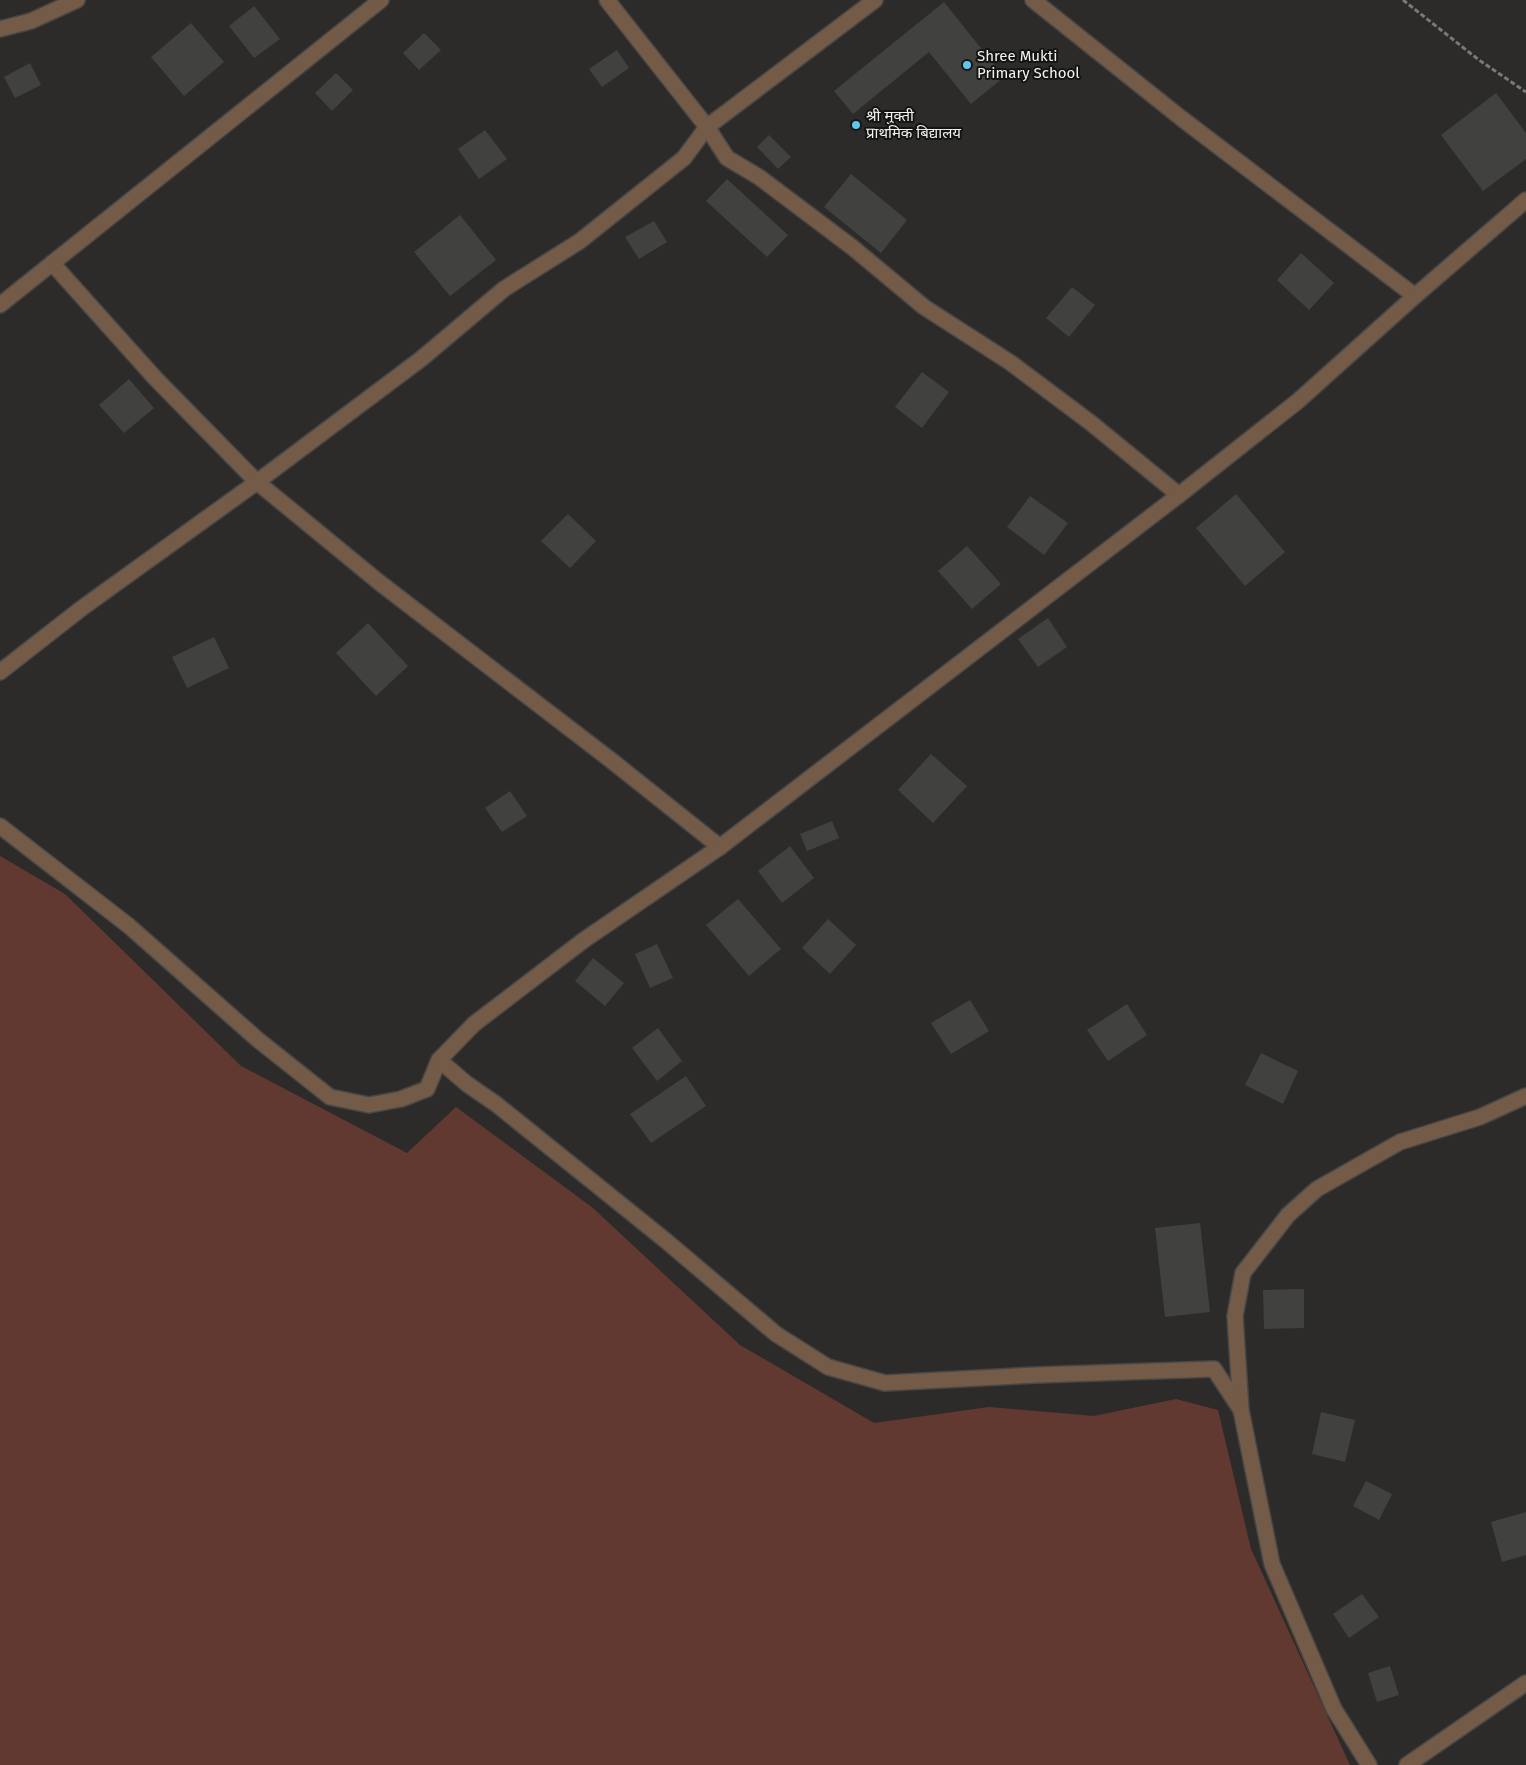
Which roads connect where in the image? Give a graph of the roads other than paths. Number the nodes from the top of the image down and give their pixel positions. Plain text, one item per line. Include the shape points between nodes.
1 (78, 0) edge
2 (381, 0) edge
3 (607, 0) edge
4 (875, 0) edge
5 (1033, 0) edge
6 (0, 29) edge
7 (707, 127) junction
8 (1526, 200) edge
9 (52, 263) junction
10 (1414, 296) junction
11 (0, 306) edge
12 (257, 482) junction
13 (1179, 495) junction
14 (0, 672) edge
15 (0, 826) edge
16 (720, 847) junction
17 (439, 1060) junction
18 (1526, 1096) edge
19 (1240, 1410) junction
20 (1526, 1683) edge
21 (1369, 1765) edge
22 (1407, 1765) edge

1 - 6 street via 31,21
2 - 9 street
3 - 7 street
4 - 7 street
5 - 10 street
7 - 12 street via 684,158 648,188 580,241 504,289 421,359
7 - 13 street via 727,158 758,177 852,247 924,308 1011,363
8 - 10 street
9 - 11 street
9 - 12 street via 155,378
10 - 13 street via 1298,401
12 - 14 street via 82,608
12 - 16 street via 380,583
13 - 16 street
15 - 17 street via 129,926 257,1039 330,1097 369,1105 402,1099 427,1089
16 - 17 street via 584,940 510,996 474,1024
17 - 19 street via 665,1240 776,1334 828,1367 885,1383 1214,1369
18 - 19 street via 1480,1117 1400,1142 1317,1189 1288,1214 1243,1272 1235,1316
19 - 21 street via 1272,1564 1334,1709
20 - 22 street

